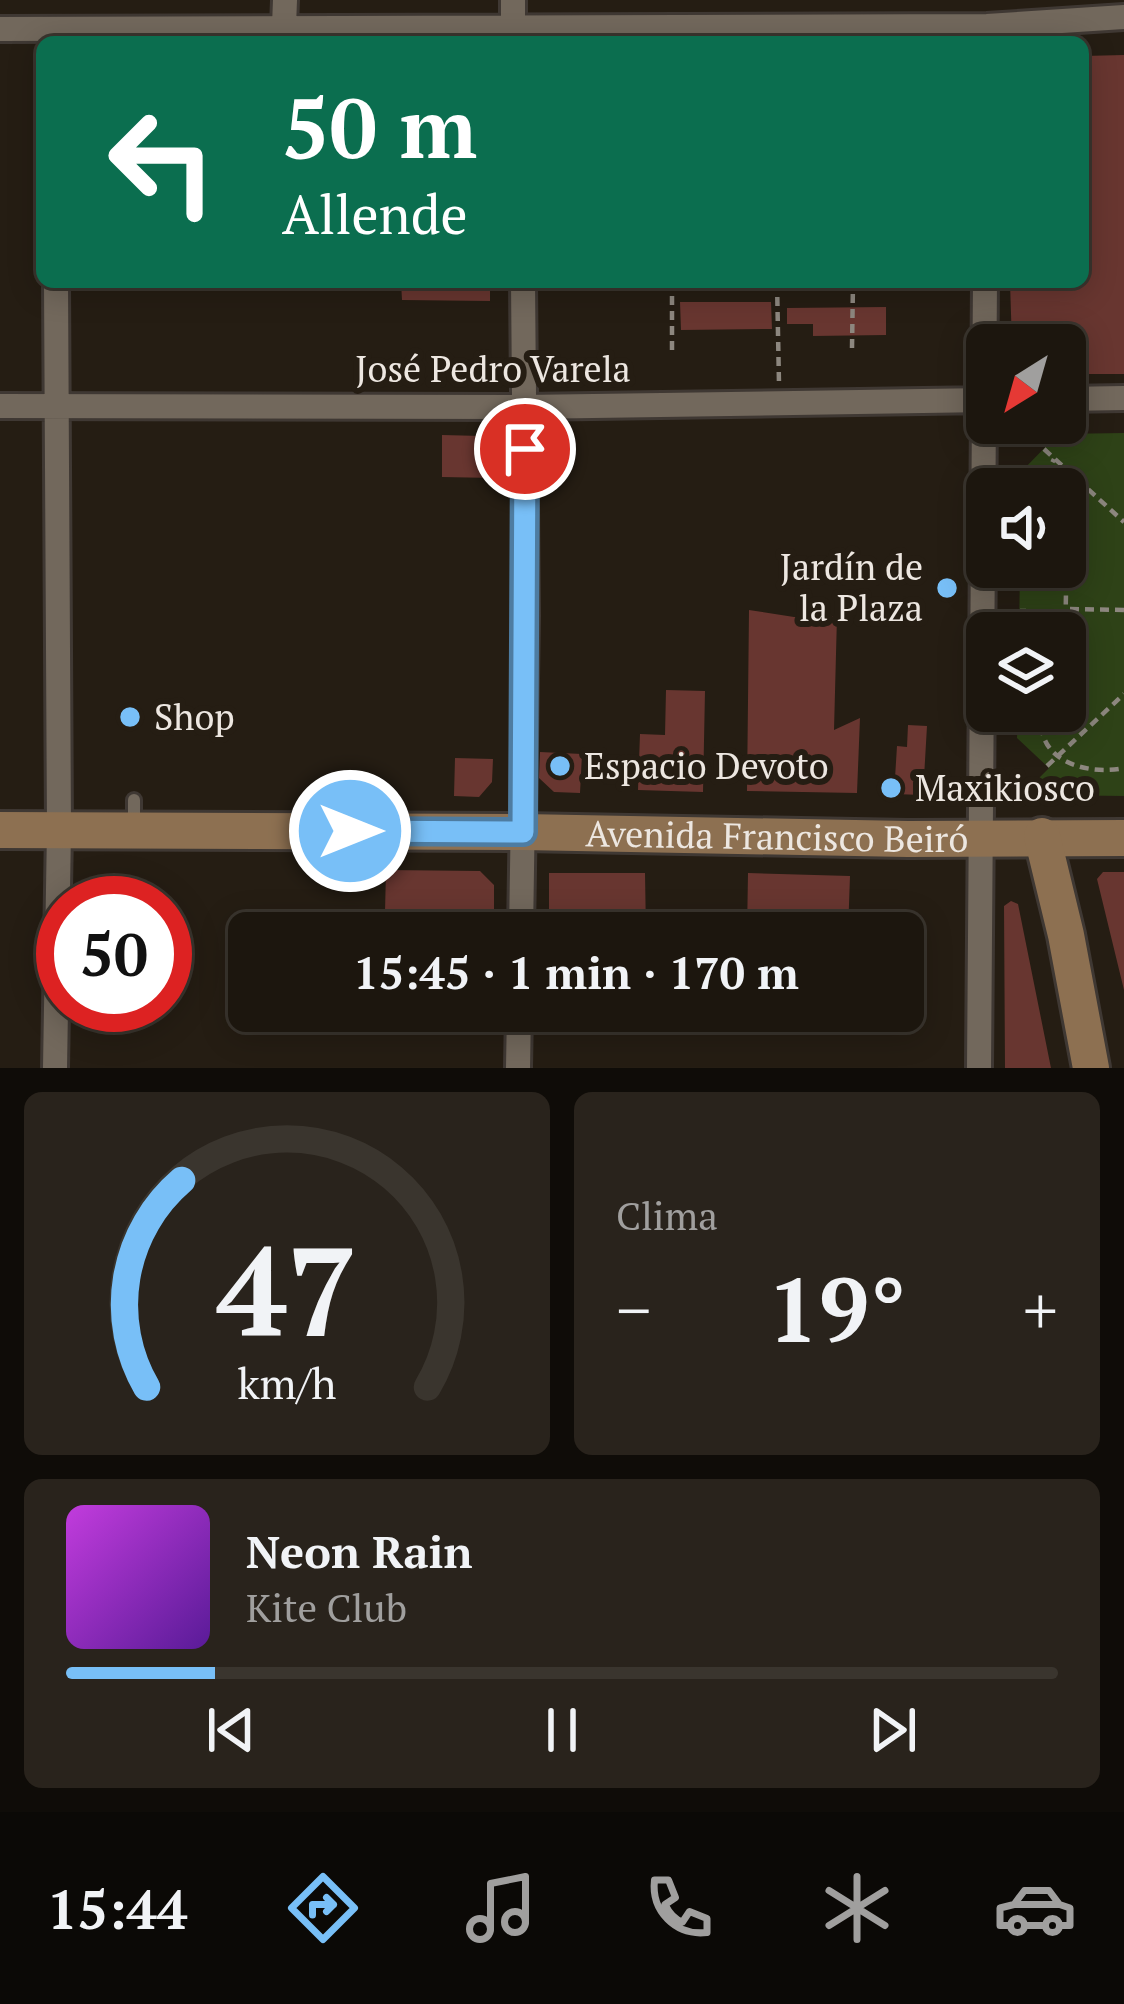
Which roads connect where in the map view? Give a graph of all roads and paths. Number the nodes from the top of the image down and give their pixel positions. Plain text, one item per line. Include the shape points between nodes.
1 (55, 0) edge
2 (513, 0) edge
3 (987, 0) edge
4 (285, 13) edge
5 (1124, 17) edge
6 (0, 29) edge
7 (513, 34) edge
8 (986, 34) edge
9 (55, 35) edge
10 (56, 288) edge
11 (523, 288) edge
12 (673, 288) edge
13 (777, 288) edge
14 (853, 288) edge
15 (985, 288) edge
16 (985, 324) edge
17 (851, 348) dead end
18 (672, 350) dead end
19 (1124, 398) edge
20 (1086, 399) edge
21 (966, 400) edge
22 (778, 401) junction
23 (56, 405) junction
24 (0, 406) edge
25 (525, 407) junction
26 (985, 444) edge
27 (1044, 449) dead end
28 (1054, 459) junction
29 (1050, 468) edge
30 (1124, 522) edge
31 (1065, 588) edge
32 (1067, 608) junction
33 (1124, 610) edge
34 (1067, 612) edge
35 (1124, 694) edge
36 (1042, 732) edge
37 (1058, 756) junction
38 (1047, 766) dead end
39 (1124, 768) edge
40 (0, 830) edge
41 (59, 830) junction
42 (523, 832) junction
43 (980, 836) junction
44 (1042, 836) junction
45 (1124, 838) edge
46 (521, 912) edge
47 (519, 1032) edge
48 (55, 1068) edge
49 (518, 1068) edge
50 (980, 1068) edge
51 (1091, 1068) edge

1 - 9 street
2 - 7 street
3 - 8 street
4 - 7 street
4 - 9 street
5 - 8 street
6 - 9 street
7 - 8 street
10 - 23 street
11 - 25 street
12 - 18 path
13 - 22 path
14 - 17 path
15 - 16 street
19 - 20 street
21 - 22 street, José Pedro Varela
22 - 25 street, José Pedro Varela
23 - 24 street, José Pedro Varela
23 - 25 street, José Pedro Varela
23 - 41 street via 70,755
25 - 42 street
26 - 43 street
27 - 28 path
28 - 29 path
28 - 30 path
31 - 32 path
32 - 33 path
32 - 34 path
35 - 37 path
36 - 37 path
37 - 38 path
37 - 39 path via 1084,769
40 - 41 main road, Avenida Francisco Beiró
41 - 42 main road, Avenida Francisco Beiró via 134,815
41 - 48 street
42 - 43 main road, Avenida Francisco Beiró
42 - 46 street
43 - 44 main road, Avenida Francisco Beiró
43 - 50 street
44 - 45 main road, Avenida Francisco Beiró
44 - 51 main road
47 - 49 street

